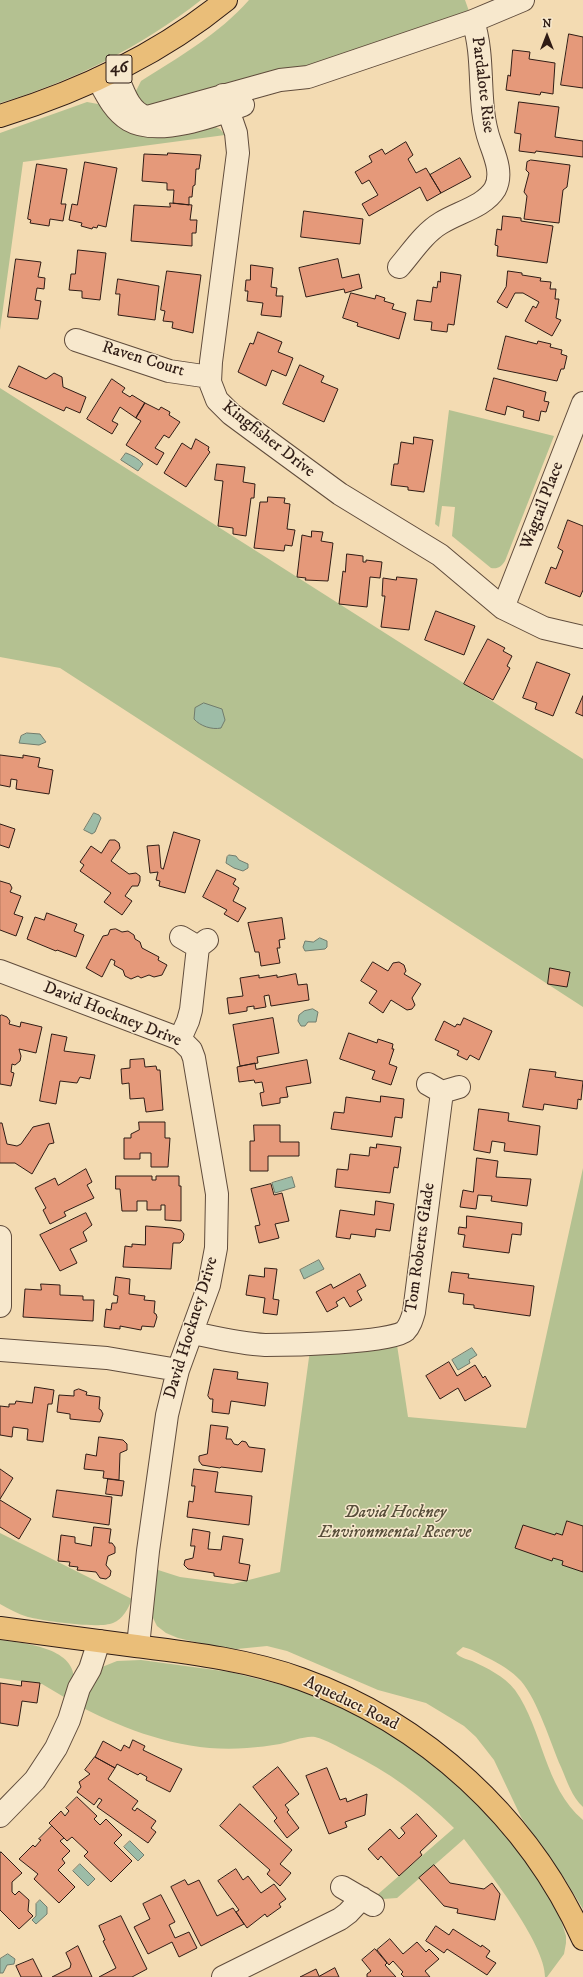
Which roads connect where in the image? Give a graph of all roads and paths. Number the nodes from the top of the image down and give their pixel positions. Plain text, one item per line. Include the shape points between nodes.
1 (226, 0) edge
2 (523, 0) edge
3 (473, 21) junction
4 (106, 75) junction
5 (226, 103) junction
6 (0, 116) edge
7 (399, 267) dead end
8 (76, 340) dead end
9 (210, 377) junction
10 (583, 403) edge
11 (503, 608) junction
12 (583, 637) edge
13 (195, 941) dead end
14 (0, 971) edge
15 (180, 1039) junction
16 (443, 1088) dead end
17 (0, 1237) edge
18 (0, 1306) edge
19 (192, 1333) junction
20 (0, 1350) edge
21 (178, 1370) junction
22 (0, 1628) edge
23 (90, 1640) junction
24 (138, 1646) junction
25 (0, 1816) edge
26 (342, 1887) dead end
27 (583, 1939) edge
28 (223, 1977) edge

1 - 4 main road, 46 via 182,32
2 - 3 street
3 - 5 street via 308,77 287,88
3 - 7 street, Pardalote Rise via 480,55 482,111 497,163 495,189 484,201 440,223 424,237
4 - 5 street via 115,108 129,120 145,126 182,123
4 - 6 main road, 46 via 59,96
5 - 9 street, Kingfisher Drive via 236,133 238,153
8 - 9 street, Raven Court via 169,371
9 - 11 street, Kingfisher Drive via 214,395 231,414 340,494 440,555
10 - 11 street, Wagtail Place
11 - 12 street, Kingfisher Drive via 544,628
13 - 15 street via 191,1010
14 - 15 street, David Hockney Drive
15 - 19 street, David Hockney Drive via 191,1050 194,1058 217,1194 217,1232 213,1268
16 - 19 street, Tom Roberts Glade via 414,1312 405,1332 380,1340 291,1345 242,1342
17 - 18 street
19 - 21 street, David Hockney Drive
20 - 21 street via 108,1358
21 - 24 street, David Hockney Drive via 167,1415
22 - 23 main road, Aqueduct Road
23 - 24 main road, Aqueduct Road
23 - 25 street via 90,1669 79,1688 63,1734 45,1766 21,1796
24 - 27 main road, Aqueduct Road via 220,1658 301,1678 359,1704 420,1740 457,1770 503,1814 523,1838 554,1884
26 - 28 street via 368,1902

